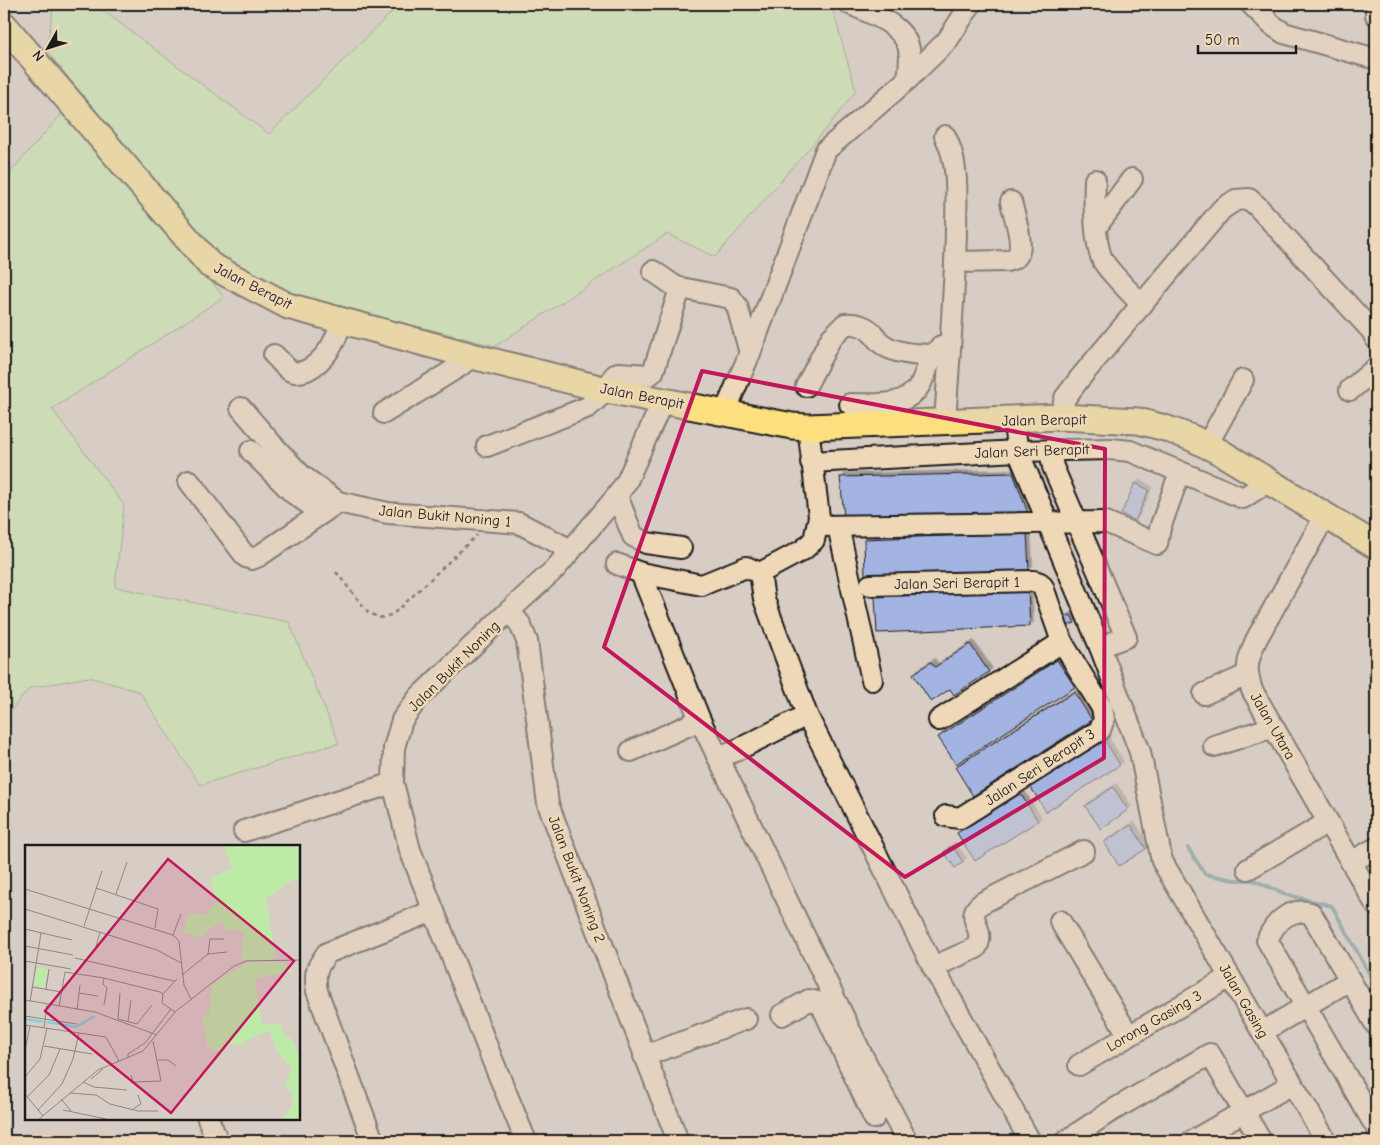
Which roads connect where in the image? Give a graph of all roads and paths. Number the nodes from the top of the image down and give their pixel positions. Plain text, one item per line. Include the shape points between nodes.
1 (850, 4) edge
2 (971, 4) edge
3 (1251, 4) edge
4 (1376, 4) edge
5 (1376, 15) edge
6 (4, 25) edge
7 (1376, 59) edge
8 (908, 79) junction
9 (945, 136) dead end
10 (1132, 179) dead end
11 (1095, 180) dead end
12 (1012, 202) dead end
13 (1097, 226) junction
14 (956, 262) junction
15 (653, 272) dead end
16 (676, 287) junction
17 (1142, 305) junction
18 (340, 320) junction
19 (1376, 339) edge
20 (942, 350) junction
21 (750, 353) junction
22 (274, 355) dead end
23 (472, 356) junction
24 (1376, 368) edge
25 (1243, 380) dead end
26 (806, 386) dead end
27 (607, 390) junction
28 (1350, 390) dead end
29 (663, 400) junction
30 (850, 404) dead end
31 (241, 408) dead end
32 (725, 412) junction
33 (384, 413) dead end
34 (1060, 417) junction
35 (1013, 420) junction
36 (945, 422) junction
37 (808, 427) junction
38 (1207, 445) junction
39 (487, 446) dead end
40 (1050, 450) junction
41 (251, 451) dead end
42 (1018, 451) junction
43 (811, 462) junction
44 (1180, 472) junction
45 (189, 481) dead end
46 (1269, 481) junction
47 (618, 496) junction
48 (330, 508) junction
49 (1325, 516) junction
50 (489, 520) junction
51 (1077, 522) junction
52 (1048, 523) junction
53 (817, 526) junction
54 (838, 526) junction
55 (1376, 546) edge
56 (681, 548) dead end
57 (571, 550) junction
58 (616, 564) dead end
59 (336, 572) dead end
60 (641, 573) junction
61 (760, 573) junction
62 (870, 585) dead end
63 (1082, 605) junction
64 (509, 611) junction
65 (1054, 618) junction
66 (1090, 624) junction
67 (1061, 640) junction
68 (1100, 647) junction
69 (1247, 675) junction
70 (872, 680) dead end
71 (1204, 694) dead end
72 (807, 715) junction
73 (700, 720) junction
74 (939, 720) dead end
75 (1273, 727) junction
76 (1214, 746) dead end
77 (631, 752) dead end
78 (717, 756) junction
79 (393, 783) junction
80 (946, 816) dead end
81 (1328, 822) junction
82 (244, 831) dead end
83 (1376, 848) edge
84 (1084, 852) dead end
85 (1351, 862) junction
86 (1248, 869) dead end
87 (1376, 905) edge
88 (433, 911) junction
89 (1060, 921) dead end
90 (933, 967) junction
91 (1230, 977) junction
92 (1350, 980) junction
93 (1306, 1006) junction
94 (782, 1015) dead end
95 (746, 1020) dead end
96 (1376, 1025) edge
97 (1262, 1032) junction
98 (1129, 1036) junction
99 (848, 1043) junction
100 (644, 1056) junction
101 (1079, 1066) dead end
102 (1292, 1084) junction
103 (1244, 1112) junction
104 (874, 1118) dead end
105 (208, 1120) edge
106 (1376, 1127) edge
107 (1376, 1136) edge
108 (1198, 1140) edge
109 (218, 1141) edge
110 (373, 1141) edge
111 (526, 1141) edge
112 (678, 1141) edge
113 (907, 1141) edge
114 (1030, 1141) edge
115 (1066, 1141) edge
116 (1261, 1141) edge
117 (1326, 1141) edge
118 (1368, 1141) edge

1 - 8 street via 893,25 910,53
2 - 8 street via 947,41
3 - 7 street via 1284,33
4 - 5 street
6 - 18 main road, Jalan Berapit via 210,265 288,306
8 - 21 street via 826,150
9 - 14 street via 952,149 957,189
10 - 13 street
11 - 13 street
12 - 14 street via 1020,243 1018,255 1006,261
13 - 17 street via 1099,250 1104,262
14 - 20 street
15 - 16 street
16 - 21 street via 731,298 737,306
16 - 27 street via 679,292 653,372 649,375 618,373
17 - 19 street via 1222,209 1236,200 1249,199
17 - 34 street via 1075,384 1065,398
18 - 22 street via 336,338 311,368 291,370
18 - 23 main road, Jalan Berapit
20 - 26 street via 915,355 891,349 864,327 845,324 831,338
20 - 30 street via 926,369 920,384 905,399 892,404
20 - 36 street
21 - 32 street
23 - 27 main road, Jalan Berapit
23 - 33 street
24 - 28 street
25 - 38 street
27 - 29 main road, Jalan Berapit
27 - 39 street via 588,406
29 - 32 main road, Jalan Berapit
29 - 47 street, Jalan Bukit Noning
31 - 48 street
32 - 37 main road, Jalan Berapit
34 - 35 main road, Jalan Berapit
34 - 38 main road, Jalan Berapit via 1138,422 1165,428
35 - 36 main road, Jalan Berapit
35 - 42 street, Jalan Gasing
36 - 37 main road, Jalan Berapit
37 - 43 street
38 - 46 main road, Jalan Berapit
40 - 42 street, Jalan Seri Berapit
40 - 44 street, Jalan Seri Berapit via 1130,451
40 - 51 street via 1053,467
41 - 48 street via 293,492
42 - 43 street, Jalan Seri Berapit
42 - 52 street, Jalan Gasing
43 - 53 street via 819,517
44 - 46 street, Jalan Seri Berapit via 1243,498
44 - 51 street via 1160,528 1158,544 1106,522
45 - 48 street via 246,557 252,559
46 - 49 main road, Jalan Berapit
47 - 56 street via 633,536 646,543
47 - 57 street, Jalan Bukit Noning
48 - 50 street, Jalan Bukit Noning 1
49 - 55 main road, Jalan Berapit
49 - 69 street, Jalan Utara via 1256,640 1248,658
50 - 57 street, Jalan Bukit Noning 1 via 520,523
50 - 59 path via 475,539 391,615 379,618 368,612
51 - 52 street
51 - 68 street via 1126,637
52 - 54 street
52 - 63 street, Jalan Gasing
53 - 54 street
53 - 61 street via 814,540 803,550
54 - 70 street
57 - 64 street, Jalan Bukit Noning
58 - 60 street
60 - 61 street via 702,585 746,567
60 - 73 street
61 - 72 street via 764,599
62 - 65 street, Jalan Seri Berapit 1 via 1034,581 1043,587
63 - 65 street
63 - 66 street, Jalan Gasing
64 - 79 street, Jalan Bukit Noning via 419,697 402,720 394,748
64 - 100 street, Jalan Bukit Noning 2 via 520,624 526,641 548,804
65 - 67 street, Jalan Seri Berapit 1
66 - 67 street
66 - 68 street, Jalan Gasing
67 - 74 street
67 - 80 street, Jalan Seri Berapit 3 via 1102,708 1104,719 1100,730 960,818
68 - 91 street, Jalan Gasing via 1140,752 1162,861
69 - 71 street
69 - 75 street, Jalan Utara
72 - 78 street via 733,752
72 - 90 street
73 - 77 street
73 - 78 street
75 - 76 street
75 - 81 street, Jalan Utara
78 - 99 street
79 - 82 street
79 - 88 street, Jalan Bukit Noning via 410,850
81 - 85 street, Jalan Utara
81 - 86 street
83 - 85 street
84 - 90 street via 975,908 973,914 980,936 976,948
85 - 87 street, Jalan Utara
88 - 110 street via 327,953 314,976
88 - 111 street, Jalan Bukit Noning
89 - 98 street
90 - 114 street
91 - 97 street, Jalan Gasing
91 - 98 street, Lorong Gasing 3
92 - 93 street
92 - 93 street via 1312,913 1302,911 1286,916 1273,926 1267,940
92 - 96 street
93 - 97 street
93 - 106 street
94 - 99 street via 809,1000 817,1002
95 - 100 street
97 - 102 street, Jalan Gasing
98 - 101 street, Lorong Gasing 3
99 - 104 street
99 - 113 street
100 - 112 street, Jalan Bukit Noning 2
102 - 103 street
102 - 117 street, Jalan Gasing
103 - 108 street
103 - 115 street via 1210,1054
103 - 116 street
105 - 109 street
107 - 118 street

